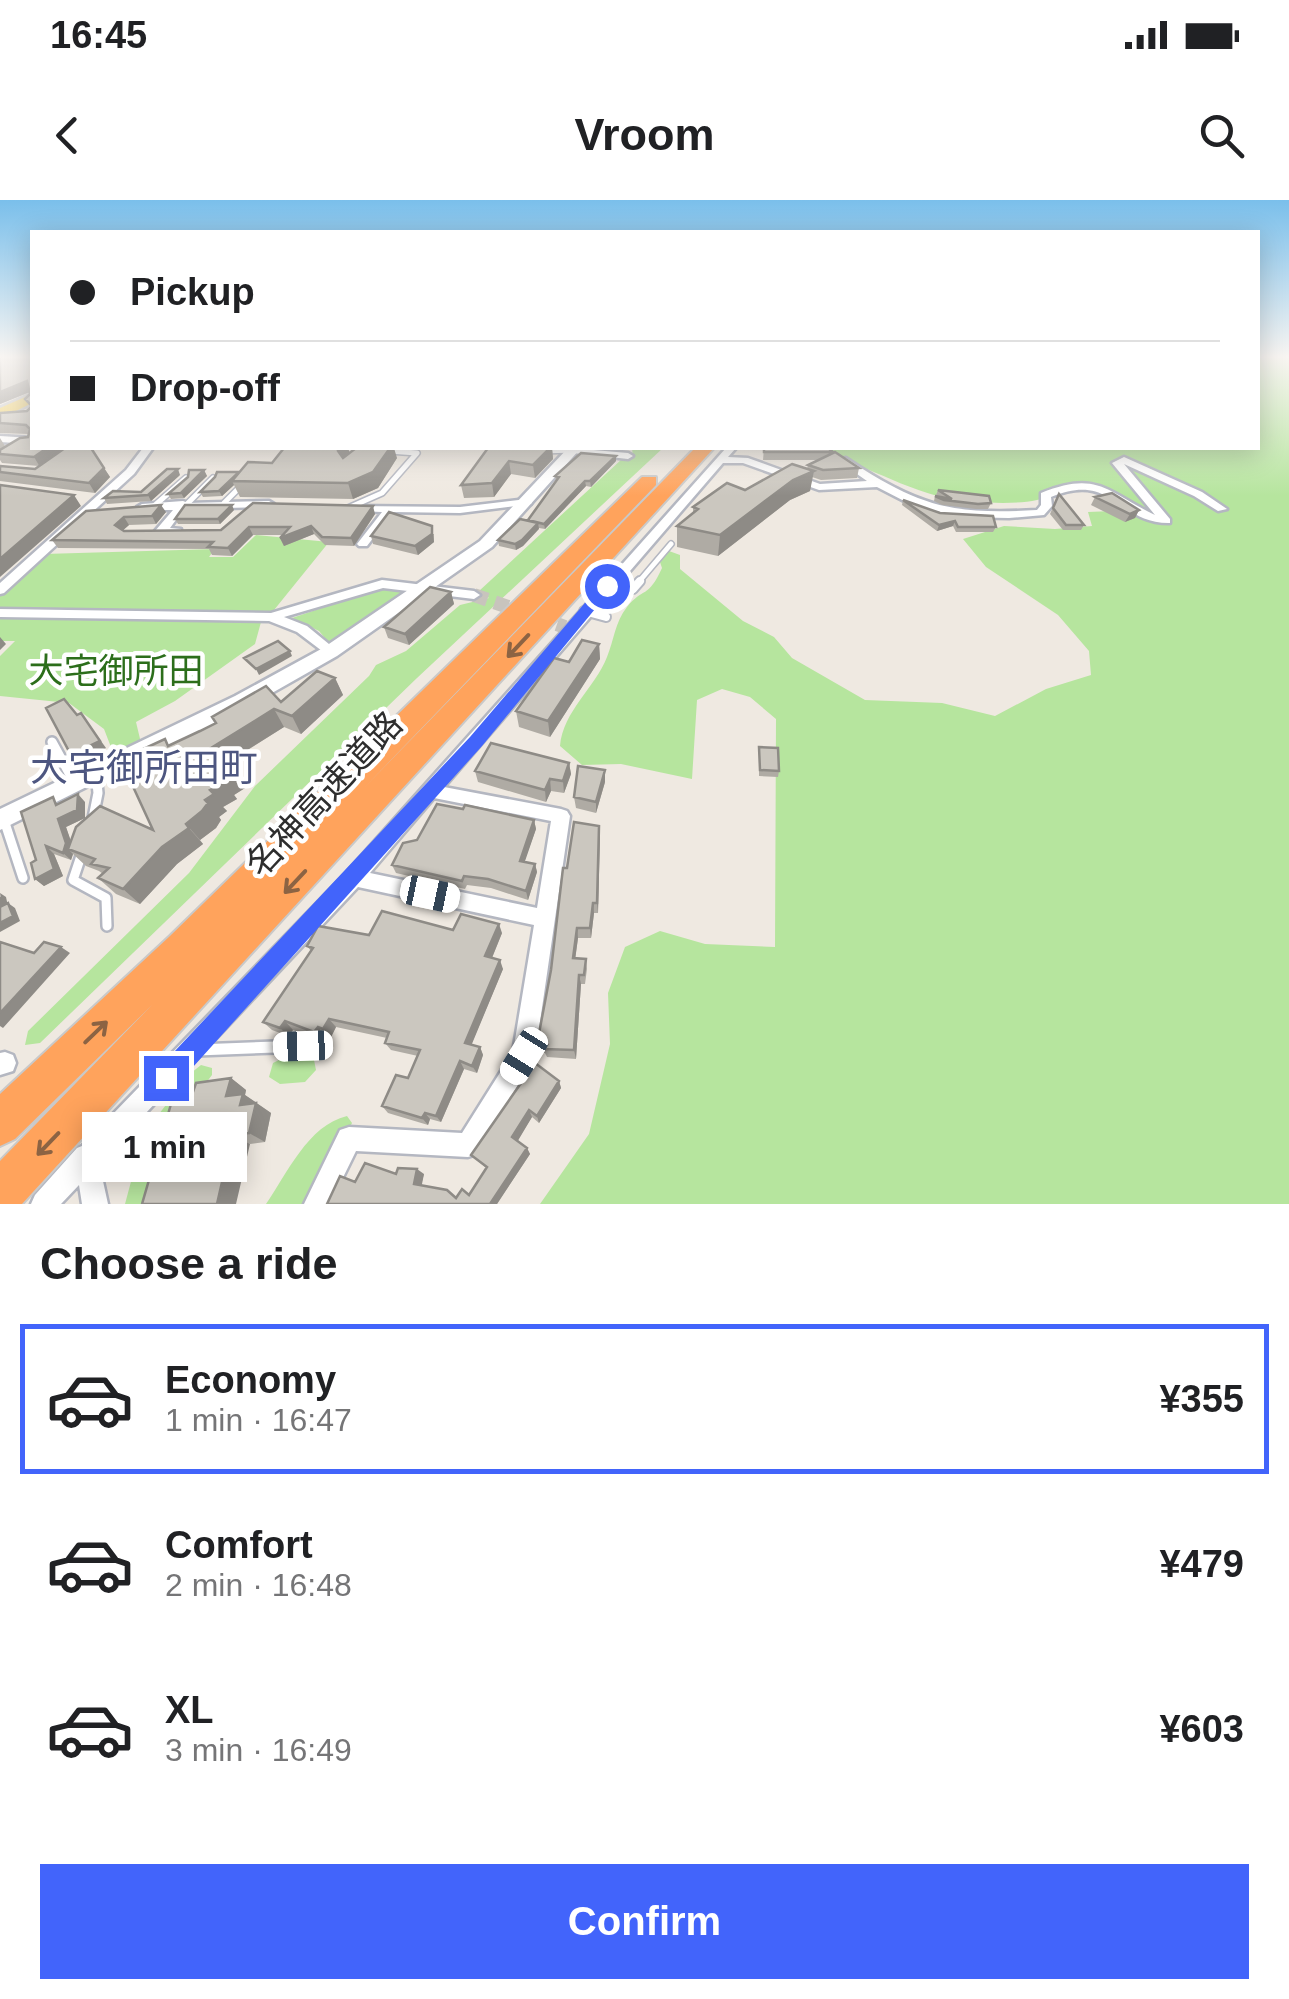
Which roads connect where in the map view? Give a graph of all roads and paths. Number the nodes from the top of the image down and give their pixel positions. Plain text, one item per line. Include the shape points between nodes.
1 (0, 439) edge
2 (29, 440) edge
3 (13, 449) edge
4 (146, 450) edge
5 (558, 450) edge
6 (573, 450) edge
7 (582, 450) edge
8 (680, 450) edge
9 (384, 451) edge
10 (542, 451) edge
11 (829, 451) edge
12 (719, 452) edge
13 (628, 456) dead end
14 (186, 478) edge
15 (213, 478) edge
16 (249, 479) edge
17 (878, 484) junction
18 (904, 488) dead end
19 (73, 498) edge
20 (527, 502) junction
21 (224, 503) junction
22 (185, 504) junction
23 (253, 504) junction
24 (289, 505) edge
25 (101, 506) junction
26 (154, 506) junction
27 (334, 507) edge
28 (348, 508) junction
29 (121, 509) edge
30 (1222, 509) dead end
31 (389, 510) junction
32 (935, 510) junction
33 (239, 517) edge
34 (193, 531) edge
35 (145, 532) edge
36 (161, 532) junction
37 (363, 544) dead end
38 (671, 544) dead end
39 (427, 586) junction
40 (633, 589) dead end
41 (0, 590) edge
42 (474, 595) tunnel mouth
43 (584, 612) junction
44 (0, 613) edge
45 (606, 617) dead end
46 (271, 618) junction
47 (330, 652) junction
48 (52, 742) dead end
49 (96, 773) junction
50 (75, 783) junction
51 (432, 792) junction
52 (2, 819) edge
53 (90, 828) edge
54 (84, 845) edge
55 (23, 878) dead end
56 (354, 878) junction
57 (543, 918) junction
58 (108, 926) dead end
59 (303, 1046) dead end
60 (192, 1050) junction
61 (0, 1124) edge
62 (86, 1158) junction
63 (0, 1194) edge
64 (44, 1204) edge
65 (95, 1204) edge
66 (317, 1204) edge

1 - 2 street
2 - 3 lane
4 - 25 street
5 - 10 lane
6 - 20 street
7 - 13 street
61 -> 8 highway, 名神高速道路
9 - 28 lane via 417,452 380,495
11 - 17 street
12 - 17 street via 819,487
12 - 43 street
12 -> 63 highway, 名神高速道路
14 - 26 lane
15 - 22 lane
16 - 21 lane
17 - 32 street
18 - 32 street
19 - 25 street
20 - 31 street
20 - 39 street via 486,544
21 - 22 street
21 - 23 street
22 - 26 street
22 - 36 street
23 - 24 street
23 - 33 street
25 - 41 street
26 - 29 street
27 - 28 street
28 - 31 street
30 - 32 street via 1124,460 1118,463 1166,521 1104,490 1071,485 1045,494 1040,512 966,516
31 - 37 street
34 - 36 street
35 - 36 street
38 - 40 lane
39 - 42 street
39 - 46 street via 382,584
39 - 47 street
43 - 45 lane
43 - 51 street
44 - 46 street
46 - 47 street via 302,629
47 - 49 street
48 - 50 lane
49 - 50 street
49 - 53 lane
50 - 52 street
51 - 56 street
51 - 57 street via 561,816
52 - 55 lane
54 - 58 lane via 73,880 106,898
56 - 57 street
56 - 60 street
57 - 66 street via 524,1056 468,1145 350,1139
59 - 60 lane
60 - 62 street
62 - 64 street
62 - 65 street

